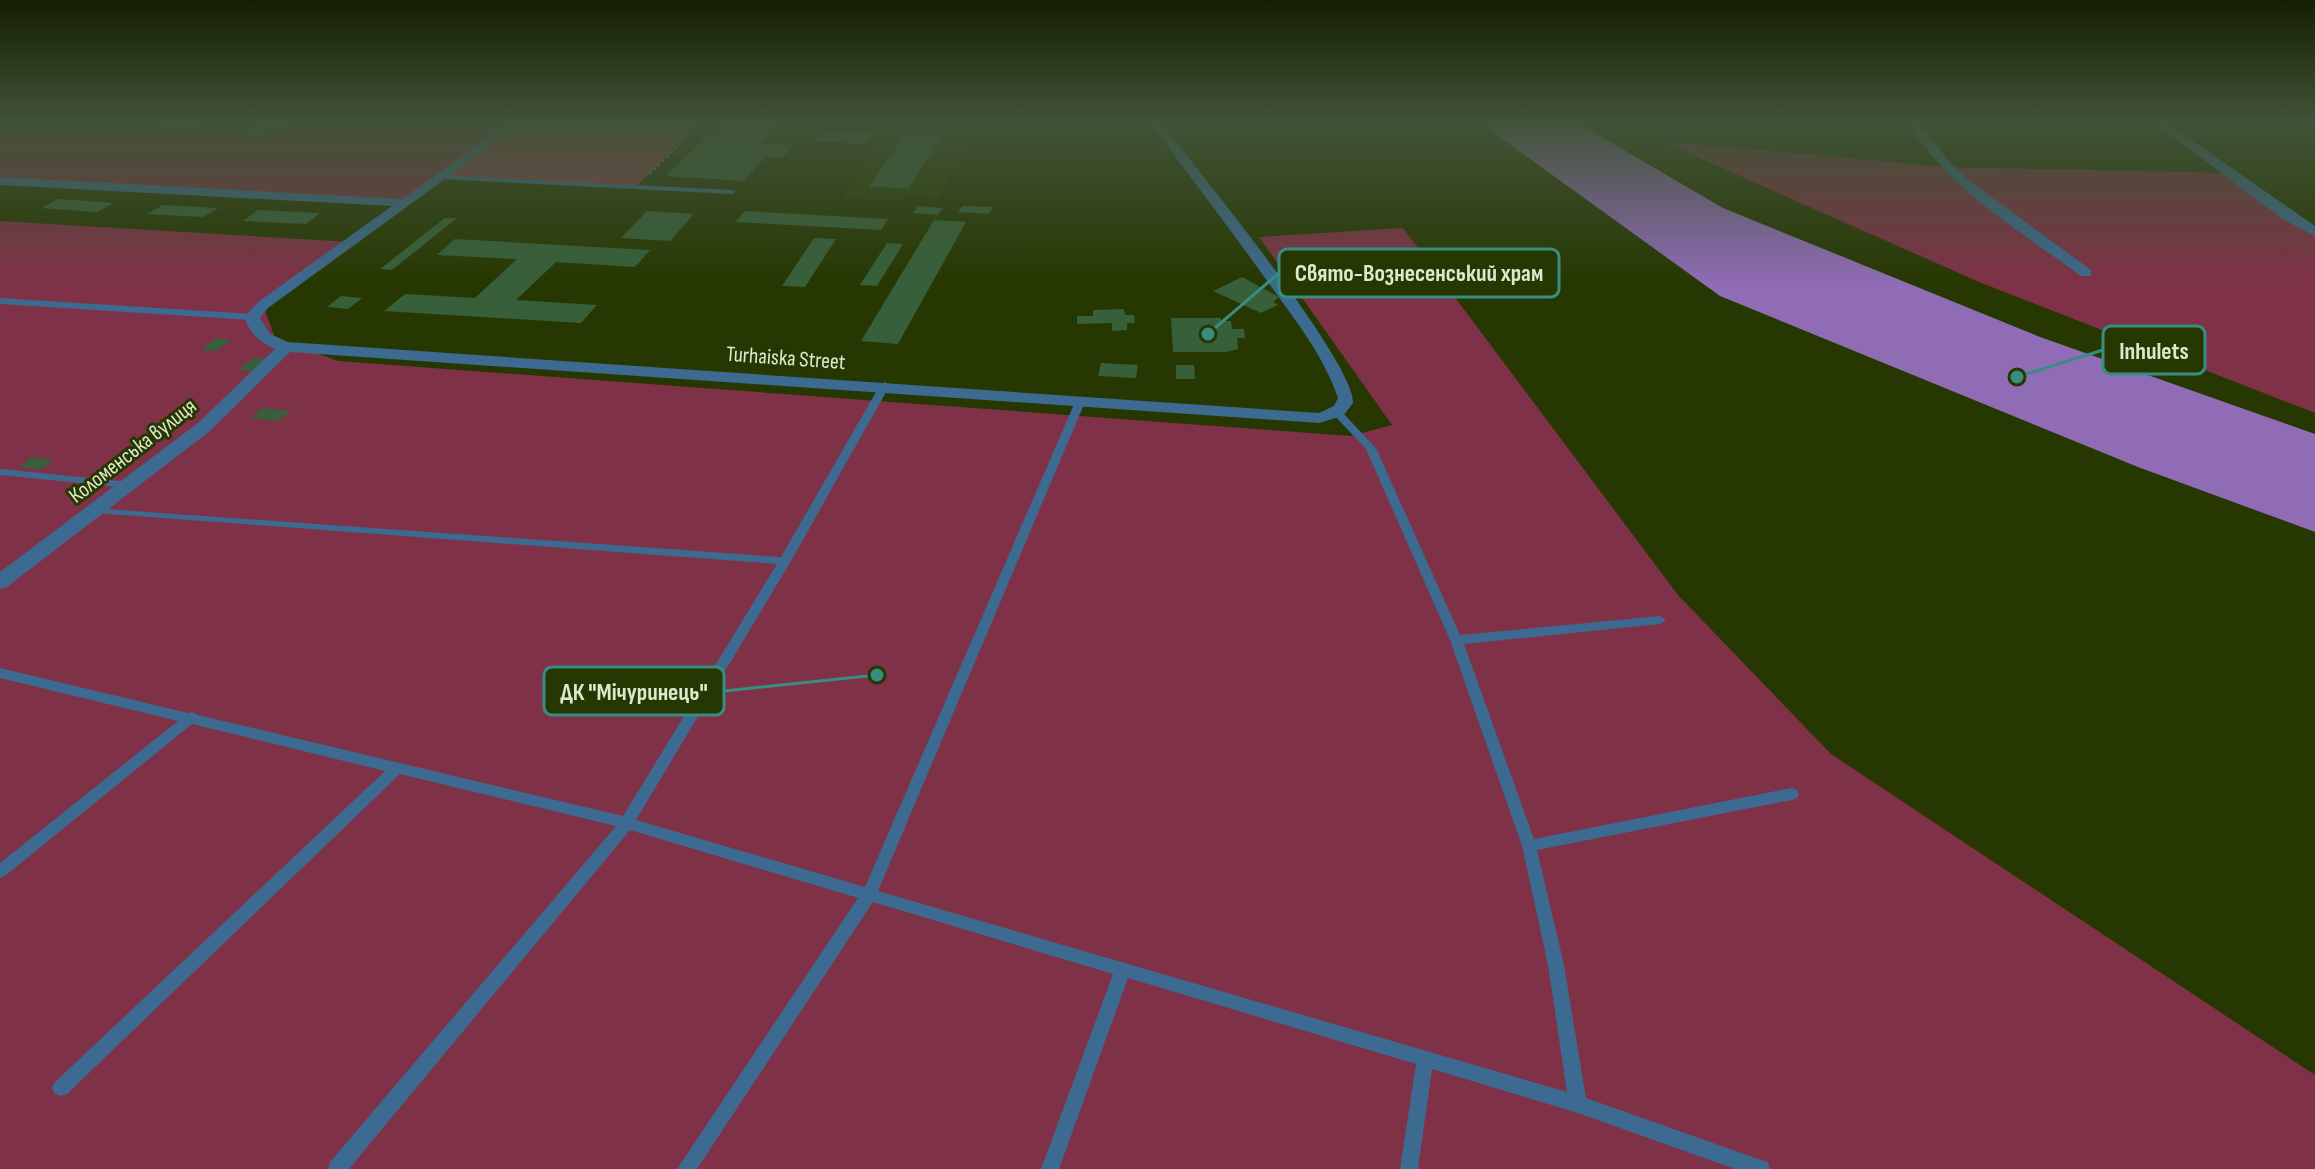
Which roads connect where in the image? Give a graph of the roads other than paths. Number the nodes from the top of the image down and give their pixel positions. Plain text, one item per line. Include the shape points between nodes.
1 (441, 177) joint
2 (1196, 177) edge
3 (1958, 177) edge
4 (2233, 177) edge
5 (0, 181) edge
6 (732, 192) dead end
7 (404, 203) junction
8 (2315, 232) edge
9 (2086, 273) dead end
10 (0, 301) edge
11 (257, 311) junction
12 (286, 347) junction
13 (885, 385) junction
14 (1080, 402) junction
15 (1341, 409) junction
16 (0, 472) edge
17 (130, 485) junction
18 (96, 510) junction
19 (785, 561) junction
20 (0, 582) edge
21 (1660, 620) dead end
22 (1456, 640) junction
23 (0, 673) edge
24 (192, 717) junction
25 (398, 767) junction
26 (1792, 794) dead end
27 (627, 823) junction
28 (1529, 846) junction
29 (0, 872) edge
30 (869, 895) junction
31 (1123, 970) junction
32 (1425, 1061) junction
33 (61, 1088) dead end
34 (1578, 1104) junction
35 (337, 1169) edge
36 (686, 1169) edge
37 (1050, 1169) edge
38 (1409, 1169) edge
39 (1761, 1169) edge

1 - 6 lane
1 - 7 street
2 - 15 street via 1326,352 1347,394
3 - 9 street
4 - 8 street
5 - 7 street
7 - 11 street
10 - 11 lane
11 - 12 street, Turhaiska Street via 256,331 268,342
12 - 13 street, Turhaiska Street
12 - 17 street, Коломенська вулиця via 204,427
13 - 14 street, Turhaiska Street
13 - 19 lane
14 - 15 street, Turhaiska Street via 1319,418
14 - 30 lane
15 - 22 lane via 1371,448
16 - 17 lane
17 - 18 street, Коломенська вулиця
18 - 19 lane
18 - 20 street, Коломенська вулиця
19 - 27 lane
21 - 22 lane
22 - 28 lane
23 - 24 lane
24 - 25 lane
24 - 29 lane
25 - 27 lane
25 - 33 lane
26 - 28 lane
27 - 30 lane
27 - 35 lane
28 - 34 lane via 1556,965
30 - 31 lane
30 - 36 lane
31 - 32 lane
31 - 37 lane
32 - 34 lane
32 - 38 lane
34 - 39 lane

